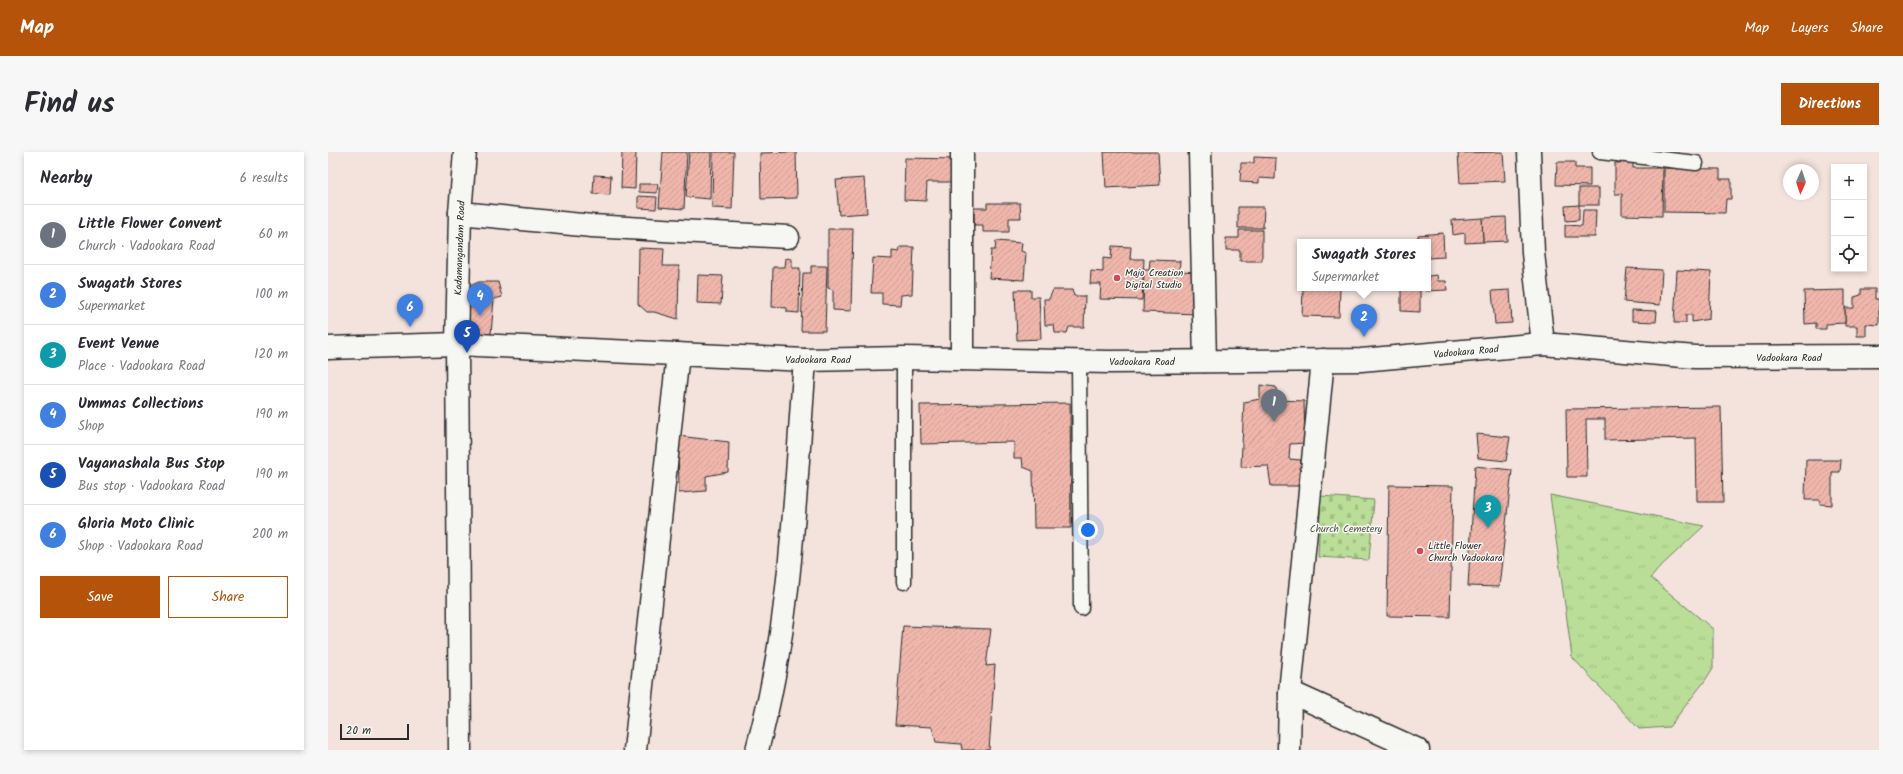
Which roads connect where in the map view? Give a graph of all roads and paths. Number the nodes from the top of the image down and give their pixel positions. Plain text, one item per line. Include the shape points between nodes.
1 (465, 152) edge
2 (962, 152) edge
3 (1200, 152) edge
4 (1529, 152) edge
5 (1600, 152) edge
6 (1696, 163) dead end
7 (460, 213) junction
8 (788, 237) dead end
9 (457, 344) junction
10 (1543, 344) junction
11 (328, 348) edge
12 (678, 354) junction
13 (1879, 356) edge
14 (904, 358) junction
15 (962, 359) junction
16 (805, 360) junction
17 (1323, 360) junction
18 (1079, 361) junction
19 (1205, 361) junction
20 (904, 582) dead end
21 (1081, 608) dead end
22 (1290, 692) junction
23 (460, 750) edge
24 (636, 750) edge
25 (757, 750) edge
26 (1289, 750) edge
27 (1418, 750) edge

1 - 7 street, Kadamangandam Road
2 - 15 street
3 - 19 street
4 - 10 street via 1533,253
5 - 6 lane
7 - 8 street via 592,226
7 - 9 street, Kadamangandam Road
9 - 11 street, Vadookara Road
9 - 12 street, Vadookara Road
9 - 23 street, Kadamangandam Road
10 - 13 street, Vadookara Road via 1695,358
10 - 17 street, Vadookara Road via 1361,360
12 - 16 street, Vadookara Road
12 - 24 street
14 - 15 street, Vadookara Road
14 - 16 street, Vadookara Road
14 - 20 lane
15 - 18 street, Vadookara Road
16 - 25 street via 788,592 765,722
17 - 19 street, Vadookara Road
17 - 22 street
18 - 19 street, Vadookara Road
18 - 21 lane
22 - 26 street
22 - 27 street

